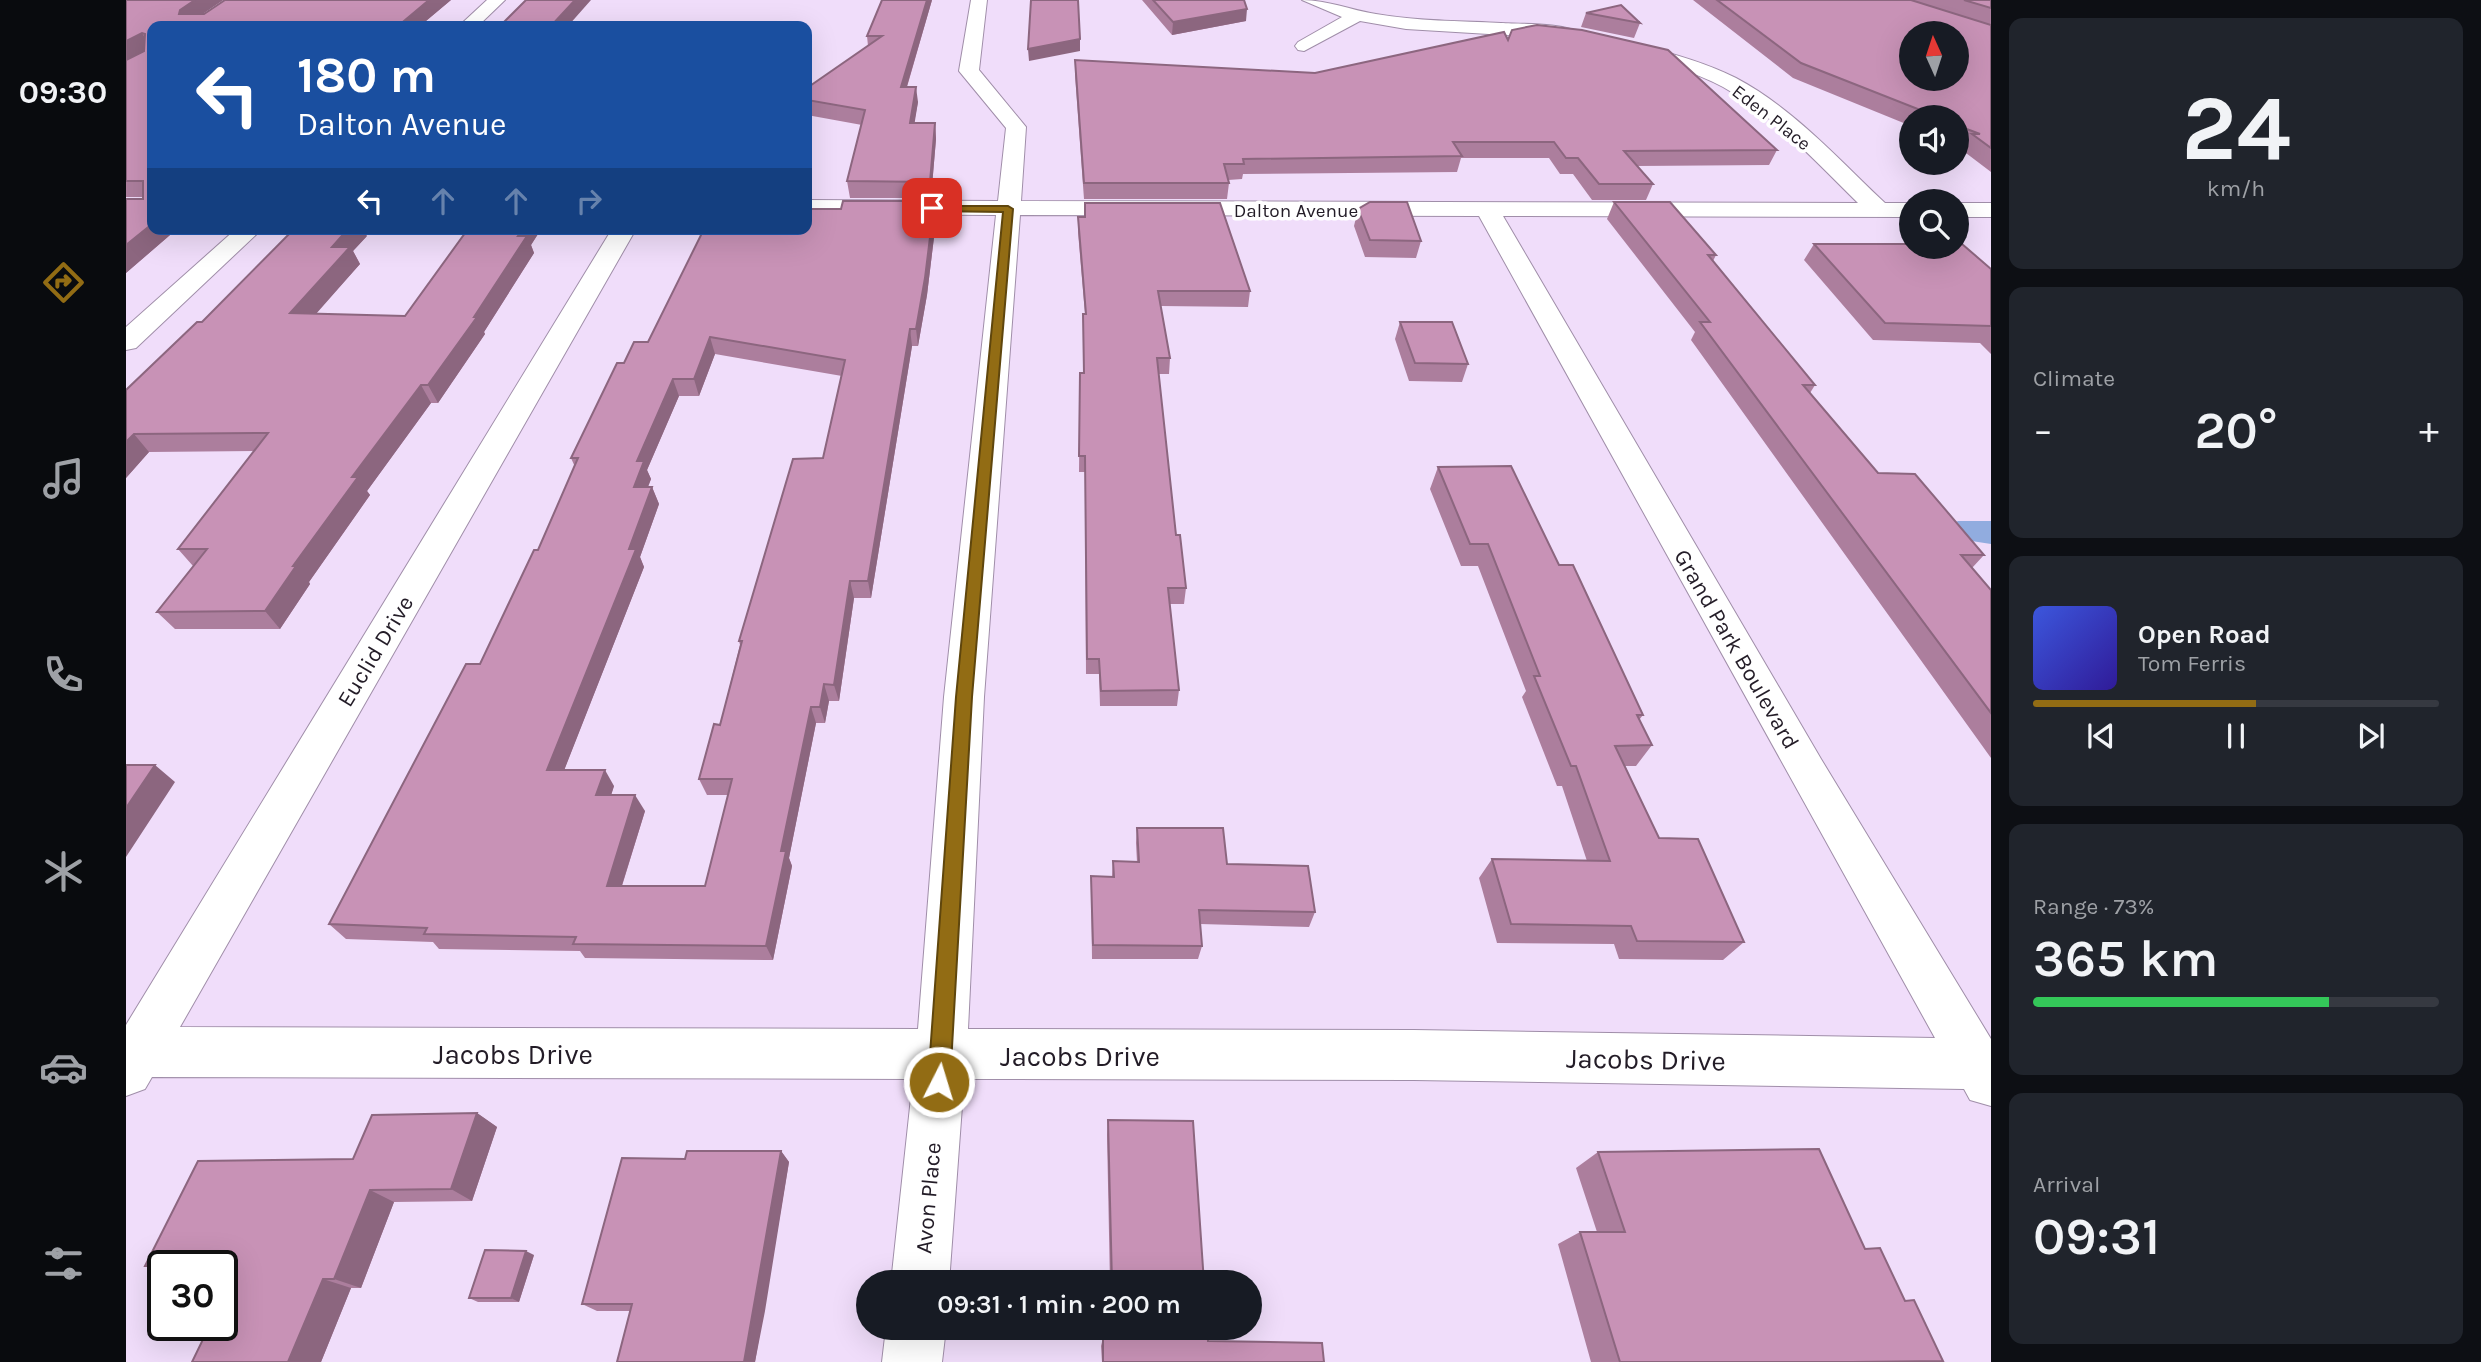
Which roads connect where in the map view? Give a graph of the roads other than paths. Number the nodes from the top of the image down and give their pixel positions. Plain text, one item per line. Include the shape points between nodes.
1 (497, 0) edge
2 (979, 0) edge
3 (1310, 0) edge
4 (1357, 16) junction
5 (473, 21) edge
6 (1592, 38) edge
7 (1613, 43) edge
8 (1304, 46) dead end
9 (812, 207) edge
10 (1008, 209) junction
11 (1487, 209) junction
12 (1879, 210) junction
13 (1899, 210) edge
14 (1972, 210) edge
15 (1991, 229) edge
16 (243, 235) edge
17 (620, 235) edge
18 (126, 342) edge
19 (942, 1056) junction
20 (130, 1059) edge
21 (1987, 1072) edge
22 (921, 1270) edge
23 (915, 1340) edge
24 (912, 1362) edge

1 - 5 street
2 - 10 street, Avon Place via 969,71 1016,127
3 - 4 street
4 - 6 street
4 - 8 street
7 - 12 street, Eden Place via 1676,60 1731,83
9 - 10 street, Dalton Avenue
10 - 11 street, Dalton Avenue
10 - 19 street, Avon Place via 964,697
11 - 12 street, Dalton Avenue
11 - 21 street, Grand Park Boulevard via 1806,771
12 - 13 street, Dalton Avenue
14 - 15 street
16 - 18 street
17 - 20 street, Euclid Drive
19 - 20 street, Jacobs Drive
19 - 21 street, Jacobs Drive via 1414,1055
19 - 22 street, Avon Place
23 - 24 street

